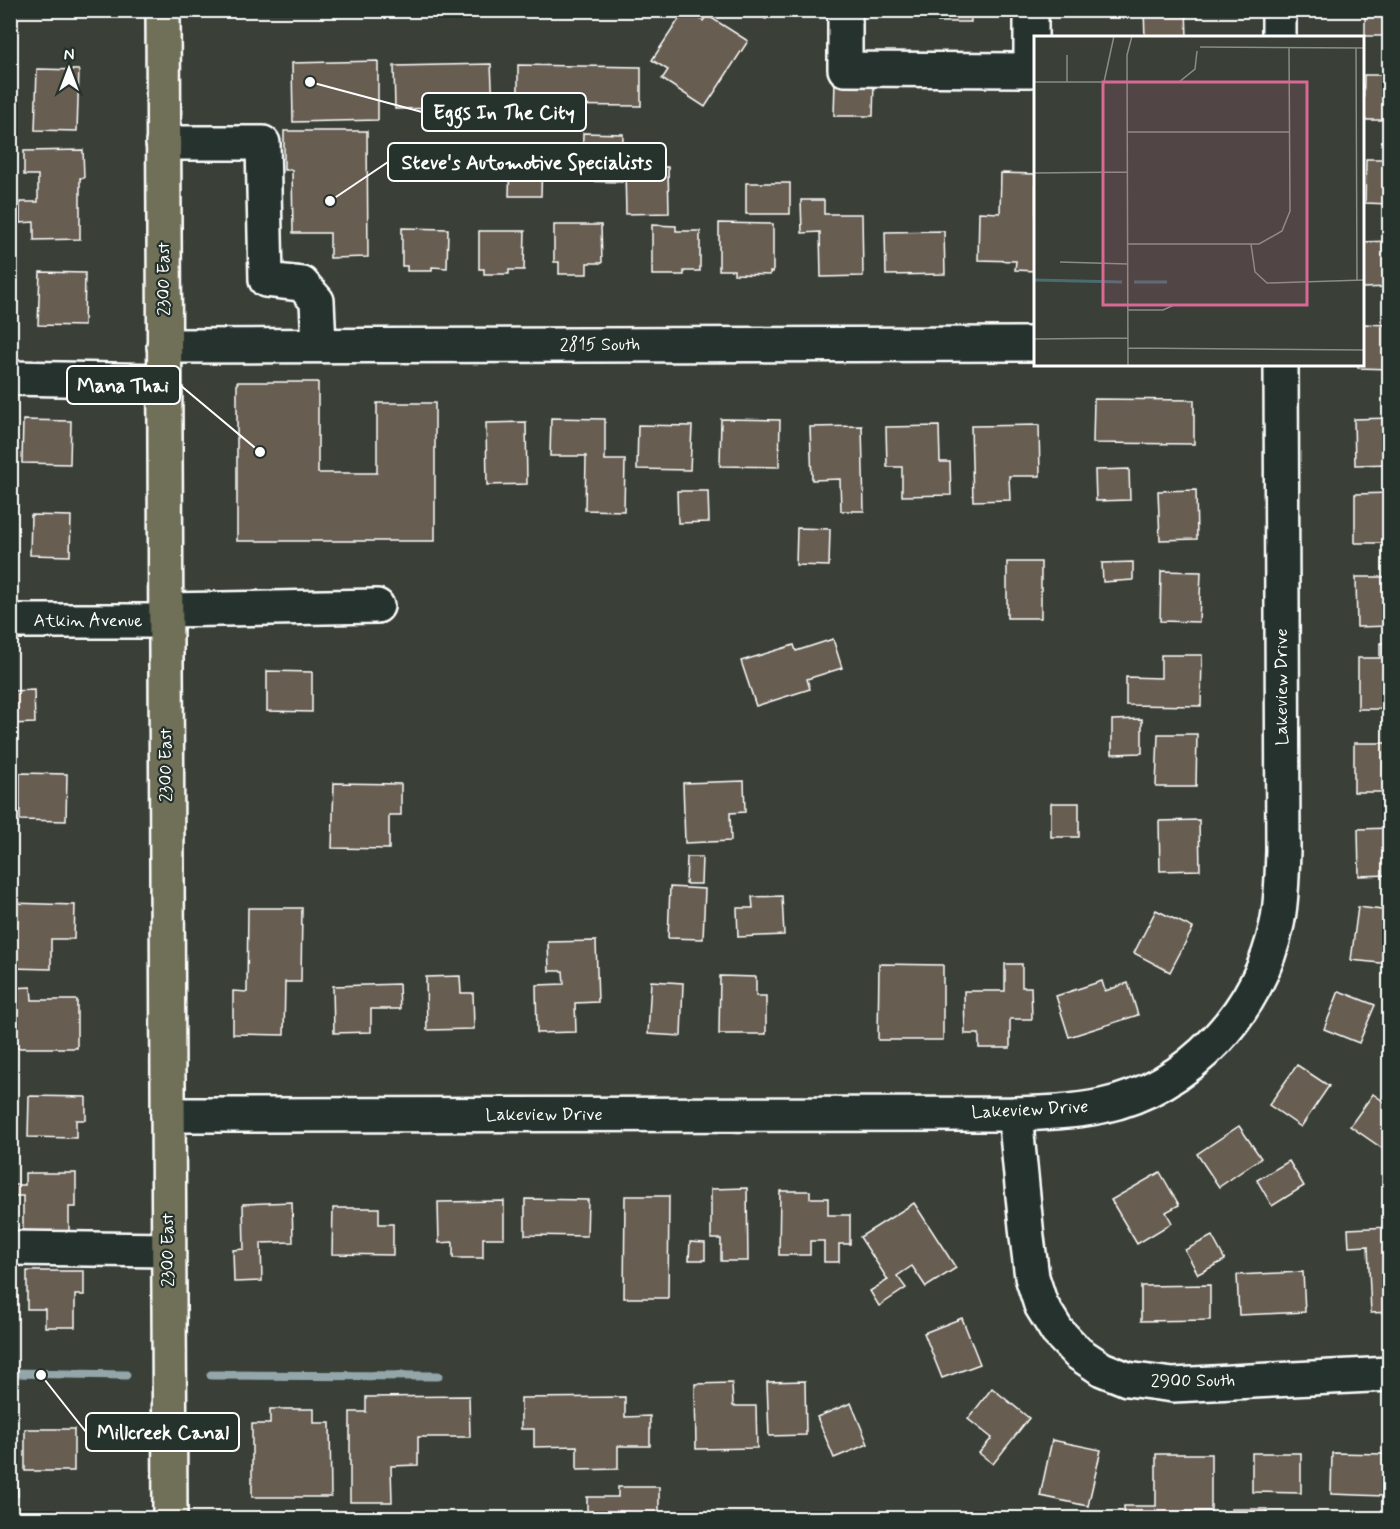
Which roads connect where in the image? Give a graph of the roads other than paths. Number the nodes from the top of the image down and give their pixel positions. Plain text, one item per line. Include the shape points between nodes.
1 (163, 10) edge
2 (845, 10) edge
3 (1031, 10) edge
4 (1279, 10) edge
5 (1280, 36) edge
6 (163, 143) junction
7 (1034, 344) edge
8 (319, 345) junction
9 (164, 346) junction
10 (1281, 366) edge
11 (10, 378) edge
12 (165, 381) junction
13 (377, 606) dead end
14 (165, 616) junction
15 (10, 621) edge
16 (1016, 1114) junction
17 (168, 1115) junction
18 (10, 1248) edge
19 (168, 1250) junction
20 (1389, 1374) edge
21 (170, 1518) edge

1 - 6 main road, 2300 East
2 - 3 street via 845,69 1031,70
4 - 5 street
6 - 8 street via 263,143 266,279 302,284 317,301
6 - 9 main road, 2300 East
7 - 8 street, 2815 South
8 - 9 street, 2815 South
9 - 12 main road, 2300 East
10 - 16 street, Lakeview Drive via 1282,889 1268,959 1232,1024 1176,1074 1105,1105 1068,1112
11 - 12 street
12 - 14 main road, 2300 East
13 - 14 street, Atkin Avenue
14 - 15 street, Atkin Avenue
14 - 17 main road, 2300 East
16 - 17 street, Lakeview Drive
16 - 20 street, 2900 South via 1032,1277 1041,1305 1077,1353 1127,1379 1173,1385
17 - 19 main road, 2300 East
18 - 19 street
19 - 21 main road, 2300 East

